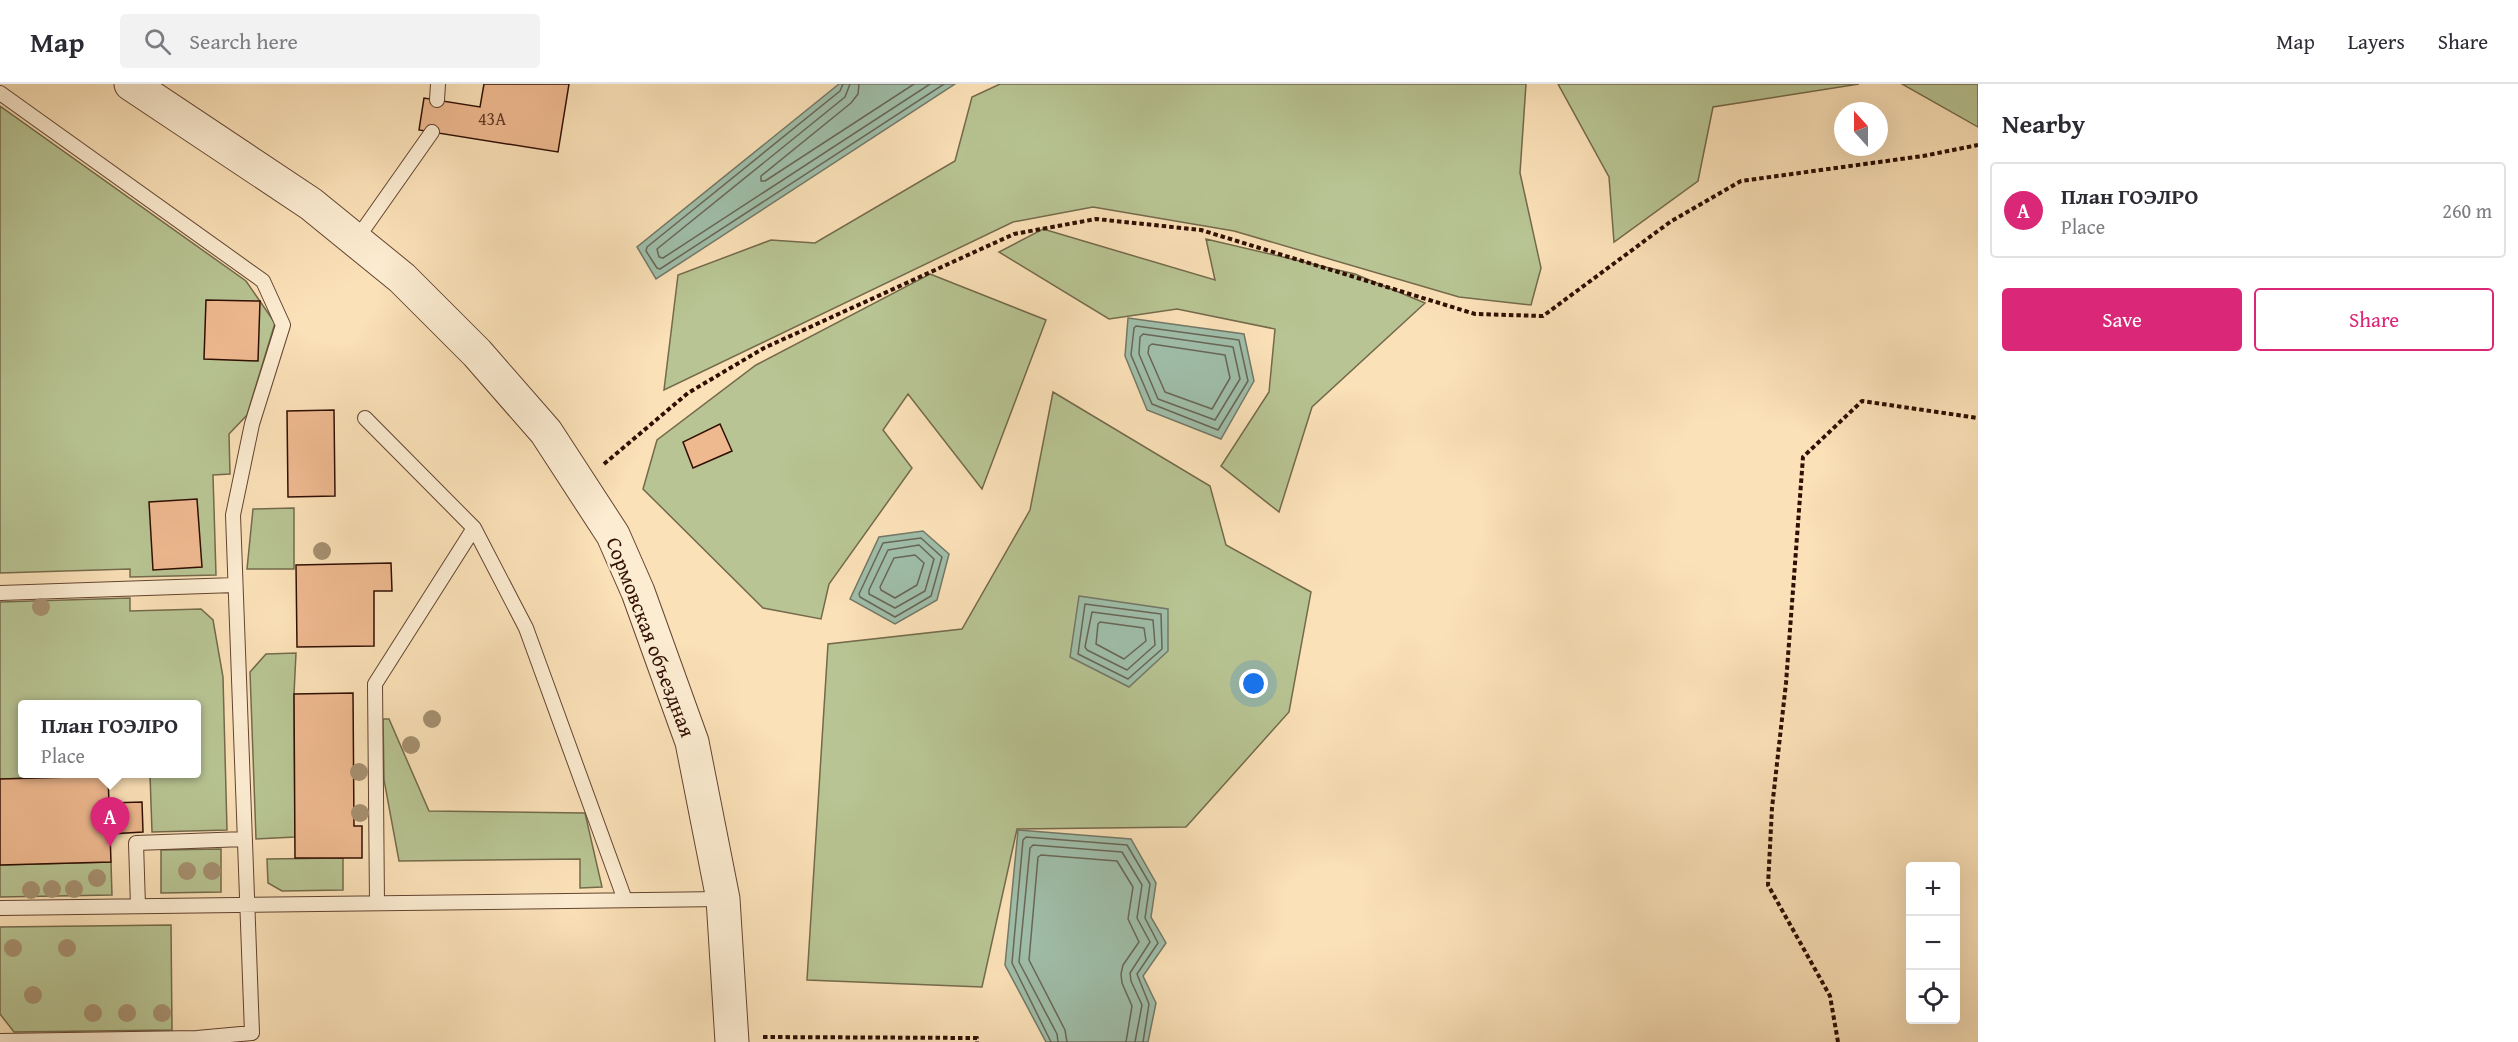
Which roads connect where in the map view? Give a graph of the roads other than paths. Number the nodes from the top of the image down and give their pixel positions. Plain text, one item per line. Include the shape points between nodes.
1 (131, 84) edge
2 (438, 84) edge
3 (0, 93) edge
4 (437, 100) dead end
5 (432, 132) dead end
6 (356, 240) junction
7 (365, 418) dead end
8 (474, 528) junction
9 (235, 585) junction
10 (0, 593) edge
11 (245, 839) junction
12 (723, 899) junction
13 (625, 900) junction
14 (377, 903) junction
15 (247, 905) junction
16 (138, 906) junction
17 (0, 908) edge
18 (197, 1040) edge
19 (732, 1040) edge
20 (0, 1041) edge

1 - 6 street, Сормовская объездная via 311,204
2 - 4 lane
3 - 9 lane via 263,281 283,325 252,424 233,515
5 - 6 lane
6 - 12 street, Сормовская объездная via 402,278 477,353 546,432 613,535 692,742
7 - 8 lane
8 - 13 lane via 526,628
8 - 14 lane via 375,684
9 - 10 lane
9 - 11 lane
11 - 15 lane
11 - 16 lane via 136,843
12 - 13 lane
12 - 19 street, Сормовская объездная
13 - 14 lane
14 - 15 lane
15 - 16 lane
15 - 18 lane via 252,1034
16 - 17 lane
18 - 20 lane

